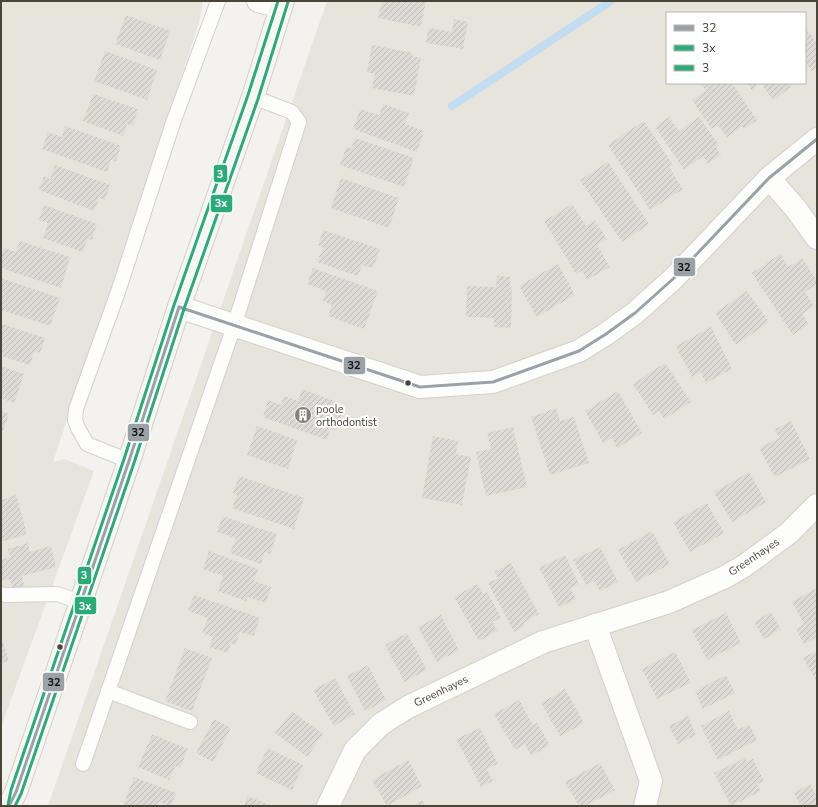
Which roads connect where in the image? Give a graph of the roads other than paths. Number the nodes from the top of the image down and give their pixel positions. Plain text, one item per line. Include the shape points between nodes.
1 (218, 1) edge
2 (258, 1) edge
3 (282, 4) edge
4 (253, 97) junction
5 (817, 139) edge
6 (769, 178) junction
7 (817, 238) edge
8 (179, 308) junction
9 (234, 326) junction
10 (129, 462) junction
11 (816, 509) edge
12 (1, 594) edge
13 (81, 602) junction
14 (595, 625) junction
15 (108, 691) junction
16 (190, 722) dead end
17 (83, 764) dead end
18 (12, 801) edge
19 (328, 806) edge
20 (645, 806) edge

1 - 10 lane via 173,123 118,292 76,409 75,420 87,444
2 - 3 street
3 - 4 main road
4 - 8 main road
4 - 9 lane via 292,112 299,122
5 - 6 street
6 - 7 street
6 - 9 street via 674,278 635,313 579,351 493,382 420,387
8 - 9 street
8 - 10 main road
9 - 15 lane
10 - 13 main road
11 - 14 street, Greenhayes via 789,533 725,577 669,602
12 - 13 lane via 57,594
13 - 18 main road
14 - 19 street, Greenhayes via 543,642 408,707 381,724 356,750
14 - 20 street via 651,781
15 - 16 lane
15 - 17 lane

